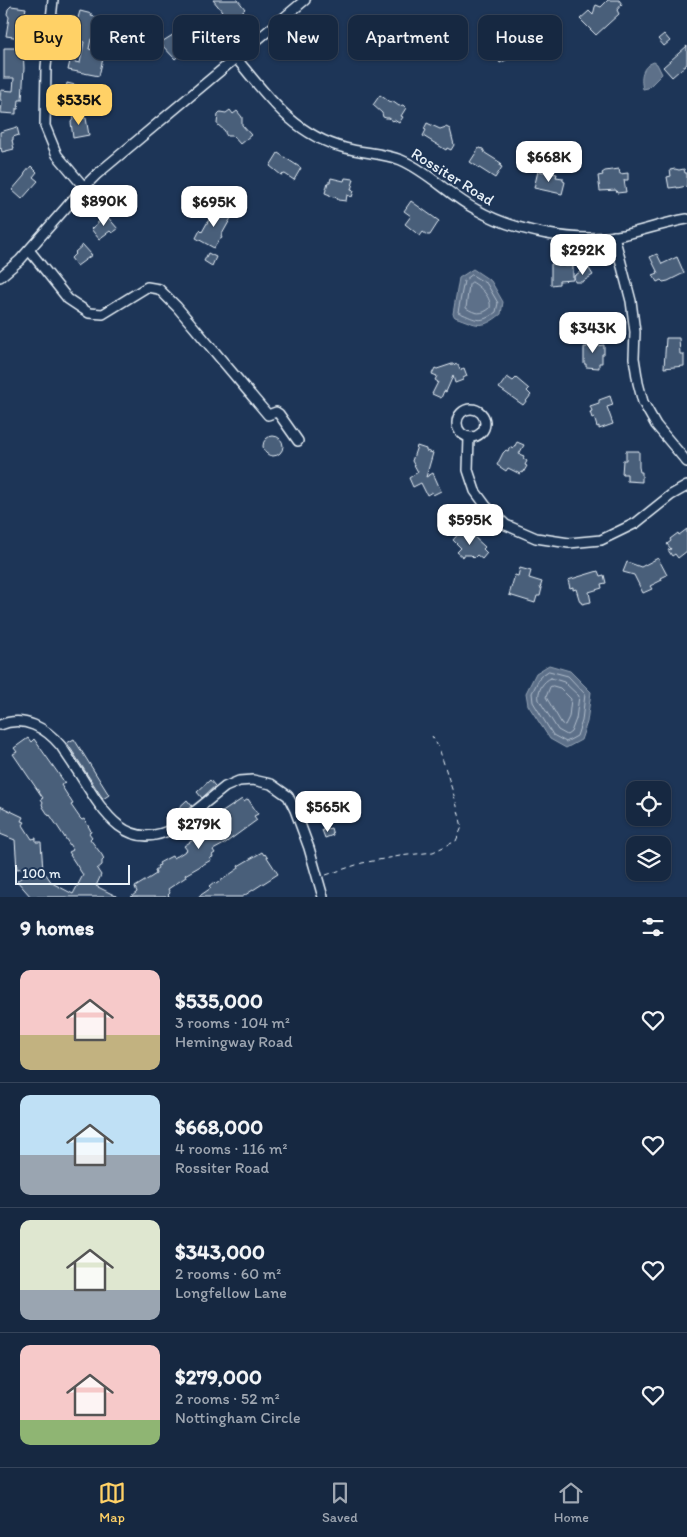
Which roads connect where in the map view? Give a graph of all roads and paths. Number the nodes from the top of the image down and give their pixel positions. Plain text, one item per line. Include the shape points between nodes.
1 (53, 0) edge
2 (305, 0) edge
3 (259, 39) edge
4 (234, 60) edge
5 (238, 60) edge
6 (84, 187) junction
7 (687, 219) edge
8 (614, 236) junction
9 (28, 250) junction
10 (0, 276) edge
11 (469, 437) dead end
12 (298, 440) dead end
13 (687, 462) edge
14 (687, 486) edge
15 (0, 725) edge
16 (432, 736) dead end
17 (318, 878) junction
18 (324, 897) edge

1 - 6 street via 46,67 45,126 57,155
2 - 3 street
4 - 6 street
5 - 8 street, Rossiter Road via 286,117 330,144 399,160 419,169 478,211 514,226 567,237
6 - 9 street
7 - 8 street, Rossiter Road
8 - 13 street via 631,301 634,358 643,402 656,425
9 - 10 street
9 - 12 street via 68,299 89,313 103,314 147,287 159,290 268,416 276,412 279,414
11 - 14 street via 468,470 476,491 506,525 536,538 569,543 601,540 636,523
15 - 17 street via 17,721 29,723 52,736 105,813 117,826 144,836 174,828 225,787 239,781 271,784 288,796
16 - 17 path via 439,748 460,818 462,827 456,841 434,852 362,863
17 - 18 street

